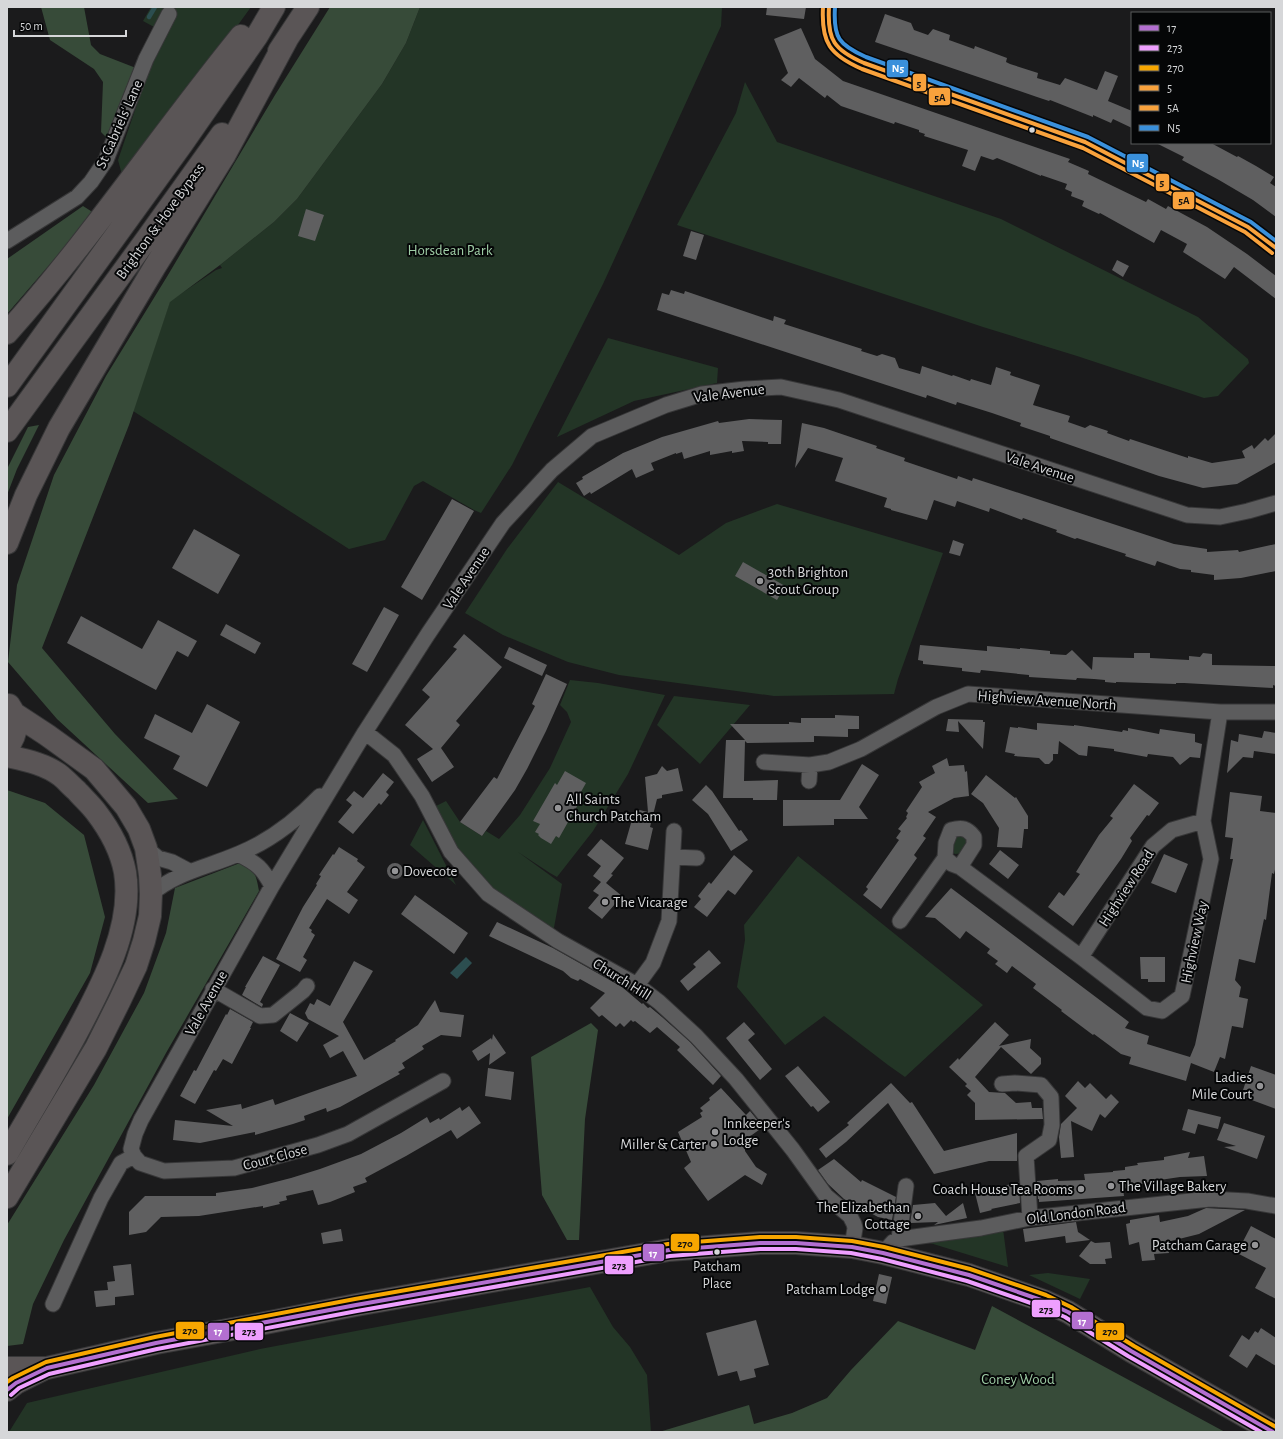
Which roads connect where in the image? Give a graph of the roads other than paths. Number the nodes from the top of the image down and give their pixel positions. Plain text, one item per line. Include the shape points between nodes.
1 (264, 7) edge
2 (274, 7) edge
3 (308, 7) edge
4 (830, 7) edge
5 (169, 14) dead end
6 (287, 39) junction
7 (7, 241) edge
8 (1276, 248) edge
9 (7, 333) edge
10 (7, 386) edge
11 (7, 431) edge
12 (1276, 503) edge
13 (7, 544) edge
14 (11, 709) edge
15 (1220, 712) junction
16 (1276, 712) edge
17 (366, 732) junction
18 (7, 748) edge
19 (7, 756) edge
20 (764, 762) dead end
21 (810, 765) junction
22 (7, 771) edge
23 (340, 775) junction
24 (809, 781) dead end
25 (76, 791) junction
26 (1203, 821) junction
27 (674, 831) dead end
28 (146, 848) junction
29 (238, 854) junction
30 (673, 857) junction
31 (697, 858) dead end
32 (945, 858) junction
33 (960, 867) junction
34 (189, 871) junction
35 (272, 886) junction
36 (151, 894) junction
37 (900, 921) dead end
38 (1081, 957) junction
39 (306, 986) dead end
40 (637, 986) junction
41 (214, 989) junction
42 (443, 1081) dead end
43 (1002, 1084) dead end
44 (7, 1154) edge
45 (134, 1156) junction
46 (906, 1186) dead end
47 (7, 1197) edge
48 (1276, 1206) edge
49 (1030, 1218) junction
50 (899, 1239) junction
51 (852, 1247) junction
52 (882, 1253) junction
53 (53, 1304) dead end
54 (7, 1368) edge
55 (47, 1368) junction
56 (7, 1390) edge
57 (1273, 1432) edge

1 - 9 highway via 56,275
2 - 10 highway, Brighton & Hove Bypass via 257,36 182,144
3 - 6 highway, Brighton & Hove Bypass
4 - 8 street via 829,25 832,36 838,48 846,55 1085,142 1248,227
5 - 7 street, St Gabriels' Lane via 146,60 106,160 91,182 76,197
6 - 11 highway, Brighton & Hove Bypass via 146,240
6 - 13 highway via 224,156 59,428 26,495
12 - 17 street, Vale Avenue via 1220,517 1187,515 839,400 781,388 702,394 666,405 592,436 552,470 503,523
14 - 18 highway via 16,733
14 - 28 highway via 94,769 126,807 139,829
15 - 16 street, Highview Avenue North
15 - 21 street, Highview Avenue North via 968,694 936,707 861,749 829,762
15 - 26 street, Highview Way
17 - 23 street, Vale Avenue
17 - 40 street, Church Hill via 394,755 422,796 451,852 488,894 558,941
19 - 25 highway via 39,764 53,771
20 - 21 street, Highview Avenue North
21 - 24 street
22 - 25 highway
23 - 29 street, Vale Avenue via 307,809 277,834
23 - 35 street, Vale Avenue
25 - 44 highway via 103,821 120,855 125,871 126,893 121,931 100,988
26 - 38 street, Highview Road via 1172,830 1153,846
26 - 38 street, Highview Way via 1211,859 1182,996 1162,1011 1147,1008
27 - 30 street
28 - 34 street via 158,858
28 - 36 highway
29 - 34 street, Vale Avenue
29 - 35 street via 254,862 264,871
30 - 31 street
30 - 40 street via 669,921 653,963
32 - 33 street, Highview Way
32 - 33 street via 946,843 952,830 960,827 969,830 974,836 974,845
32 - 37 street
33 - 38 street, Highview Way
34 - 36 street, Vale Avenue
35 - 41 street, Vale Avenue
36 - 47 highway via 150,916 144,941 136,966 119,1002 96,1048
39 - 41 street via 273,1015 260,1016
40 - 51 street, Church Hill via 659,1002 696,1036 793,1150 826,1196 850,1216 855,1228
41 - 45 street, Vale Avenue via 141,1120 132,1148
42 - 45 street, Court Close via 348,1134 234,1168 164,1170 140,1163
43 - 49 street via 1015,1082 1041,1085 1051,1097 1052,1125 1049,1140 1026,1156
45 - 53 street via 121,1163 101,1198
46 - 50 street
48 - 49 street, Old London Road via 1210,1199
49 - 50 street, Old London Road via 981,1228
50 - 52 street
51 - 52 highway
51 - 55 highway via 760,1243 669,1250 356,1304 156,1343
52 - 57 highway via 969,1275 1044,1301 1068,1312
54 - 55 highway
55 - 56 highway

